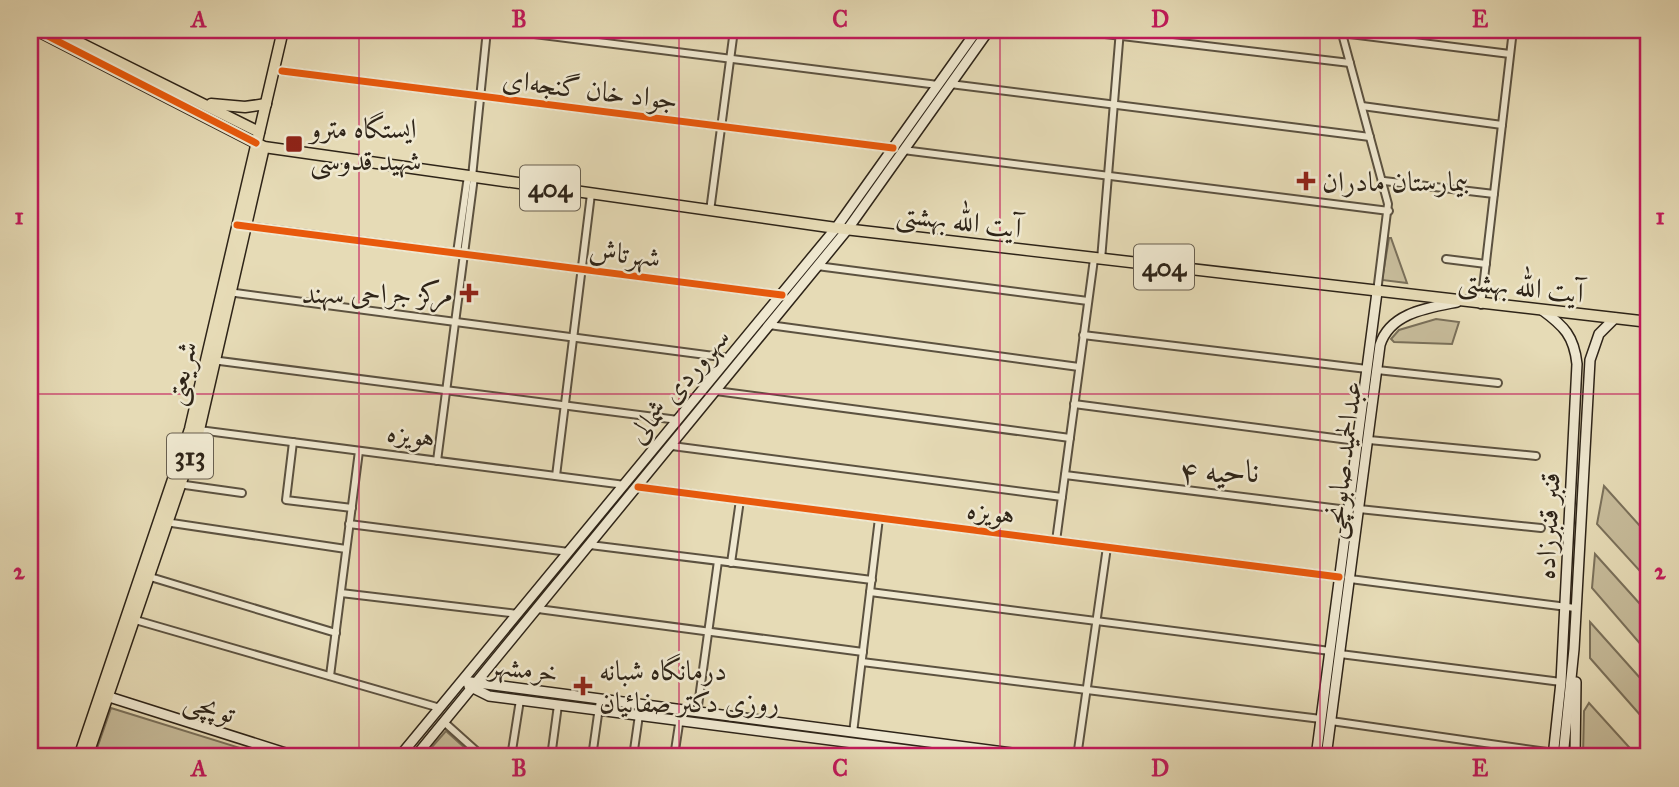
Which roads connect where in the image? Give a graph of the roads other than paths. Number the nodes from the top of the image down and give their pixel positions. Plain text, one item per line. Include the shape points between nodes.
1 (36, 30) edge
2 (54, 30) edge
3 (283, 30) edge
4 (487, 30) edge
5 (503, 30) edge
6 (734, 30) edge
7 (977, 30) edge
8 (989, 30) edge
9 (1071, 30) edge
10 (1513, 30) edge
11 (1341, 32) edge
12 (1120, 33) edge
13 (67, 41) junction
14 (1510, 54) junction
15 (730, 58) junction
16 (1350, 63) junction
17 (277, 71) junction
18 (950, 84) junction
19 (938, 85) junction
20 (479, 96) junction
21 (198, 102) junction
22 (266, 104) junction
23 (1114, 105) junction
24 (1362, 106) junction
25 (1502, 125) junction
26 (721, 127) junction
27 (1370, 137) junction
28 (260, 141) junction
29 (898, 149) junction
30 (1108, 173) junction
31 (472, 175) junction
32 (1384, 181) junction
33 (591, 194) junction
34 (1494, 194) junction
35 (710, 211) junction
36 (1389, 211) junction
37 (242, 226) junction
38 (841, 229) junction
39 (460, 254) junction
40 (1097, 259) junction
41 (1446, 259) dead end
42 (1486, 264) junction
43 (817, 266) junction
44 (582, 269) junction
45 (226, 292) junction
46 (1377, 292) junction
47 (782, 295) junction
48 (1088, 301) junction
49 (1457, 302) junction
50 (1481, 305) junction
51 (1542, 310) junction
52 (1615, 318) junction
53 (455, 320) junction
54 (1649, 323) edge
55 (769, 325) junction
56 (1083, 335) junction
57 (574, 336) junction
58 (729, 358) junction
59 (211, 360) junction
60 (1079, 367) junction
61 (1372, 369) junction
62 (1498, 383) dead end
63 (447, 388) junction
64 (716, 391) junction
65 (565, 404) junction
66 (1074, 404) junction
67 (678, 420) junction
68 (195, 429) junction
69 (1070, 438) junction
70 (1369, 440) junction
71 (1357, 441) junction
72 (293, 442) junction
73 (672, 446) junction
74 (359, 451) junction
75 (1536, 456) dead end
76 (437, 461) junction
77 (1065, 475) junction
78 (556, 476) junction
79 (176, 483) junction
80 (625, 485) junction
81 (638, 487) junction
82 (242, 493) dead end
83 (1062, 497) junction
84 (740, 500) junction
85 (352, 508) junction
86 (1359, 509) junction
87 (1348, 510) junction
88 (879, 518) junction
89 (163, 522) junction
90 (349, 524) junction
91 (1541, 528) dead end
92 (1056, 541) junction
93 (590, 545) junction
94 (1108, 547) junction
95 (346, 549) junction
96 (569, 552) junction
97 (718, 561) junction
98 (732, 563) junction
99 (145, 575) junction
100 (1339, 577) junction
101 (1350, 579) junction
102 (872, 580) junction
103 (870, 592) junction
104 (341, 593) junction
105 (1571, 607) junction
106 (538, 609) junction
107 (518, 614) junction
108 (131, 618) junction
109 (1097, 621) junction
110 (708, 632) junction
111 (336, 633) junction
112 (1574, 649) junction
113 (863, 652) junction
114 (1335, 652) junction
115 (862, 662) junction
116 (330, 677) junction
117 (463, 681) junction
118 (1561, 682) junction
119 (474, 687) junction
120 (1086, 690) junction
121 (105, 696) junction
122 (520, 700) junction
123 (558, 705) junction
124 (600, 705) junction
125 (440, 708) junction
126 (696, 713) junction
127 (639, 715) junction
128 (680, 715) junction
129 (447, 719) junction
130 (1326, 720) junction
131 (853, 738) junction
132 (864, 739) junction
133 (885, 742) junction
134 (1021, 756) edge
135 (1556, 756) edge
136 (79, 757) edge
137 (87, 757) edge
138 (298, 757) edge
139 (398, 757) edge
140 (415, 757) edge
141 (483, 757) edge
142 (511, 757) edge
143 (551, 757) edge
144 (592, 757) edge
145 (633, 757) edge
146 (674, 757) edge
147 (862, 757) edge
148 (962, 757) edge
149 (1043, 757) edge
150 (1077, 757) edge
151 (1316, 757) edge
152 (1325, 757) edge
153 (1574, 757) edge

1 - 13 main road
2 - 13 main road
3 - 17 main road, شریعتی / 313
4 - 20 street
5 - 15 street
6 - 15 street
7 - 19 main road, سهروردی شمالی
8 - 18 main road, سهروردی شمالی
9 - 12 street
10 - 14 street
11 - 14 street
11 - 16 street
12 - 16 street
12 - 23 street
13 - 21 main road
13 - 28 main road
14 - 25 street
15 - 19 street
15 - 26 street
16 - 24 street
17 - 20 street, جواد خان گنجه‌ای
17 - 22 main road, شریعتی / 313
18 - 23 street
18 - 29 main road, سهروردی شمالی
19 - 29 main road, سهروردی شمالی
20 - 26 street, جواد خان گنجه‌ای
20 - 31 street
21 - 22 main road via 234,107
21 - 28 main road
22 - 28 main road, شریعتی / 313
23 - 27 street
23 - 30 street
24 - 25 street
24 - 27 street
25 - 34 street
26 - 29 street, جواد خان گنجه‌ای
26 - 35 street
27 - 32 street
28 - 31 main road, آیت الله بهشتی / 404
28 - 37 main road, شریعتی / 313
29 - 30 street, جواد خان گنجه‌ای
29 - 38 main road, سهروردی شمالی
30 - 36 street, جواد خان گنجه‌ای
30 - 40 street
31 - 33 main road, آیت الله بهشتی / 404
31 - 39 street
32 - 34 street
32 - 36 street
33 - 35 main road, آیت الله بهشتی / 404
33 - 44 street
34 - 42 street
35 - 38 main road, آیت الله بهشتی / 404
36 - 46 street
37 - 39 street, شهرتاش
37 - 45 main road, شریعتی / 313
38 - 40 main road, آیت الله بهشتی / 404
38 - 43 main road, سهروردی شمالی
38 - 47 main road, سهروردی شمالی
39 - 44 street, شهرتاش
39 - 53 street
40 - 46 main road, آیت الله بهشتی / 404
40 - 48 street
41 - 42 street
42 - 50 street
43 - 48 street
43 - 55 main road, سهروردی شمالی
44 - 47 street, شهرتاش
44 - 57 street
45 - 53 street
45 - 59 main road, شریعتی / 313
46 - 49 main road, آیت الله بهشتی / 404
46 - 61 main road, عبدالحمید صابونچی
47 - 58 main road, سهروردی شمالی
48 - 56 street
49 - 50 main road, آیت الله بهشتی / 404
49 - 61 main road, عبدالحمید صابونچی via 1393,323
50 - 51 main road, آیت الله بهشتی / 404
51 - 52 main road, آیت الله بهشتی / 404
51 - 105 main road, قنبر قنبرزاده via 1569,331 1577,364
52 - 54 main road, آیت الله بهشتی / 404
52 - 105 main road, قنبر قنبرزاده via 1599,334 1590,360
53 - 57 street
53 - 63 street
55 - 60 street
55 - 64 main road, سهروردی شمالی
56 - 60 street
56 - 61 street
57 - 58 street
57 - 65 street
58 - 67 main road, سهروردی شمالی
59 - 63 street
59 - 68 main road, شریعتی / 313
60 - 66 street
61 - 62 street
61 - 70 main road, عبدالحمید صابونچی
61 - 71 main road, عبدالحمید صابونچی
63 - 65 street
63 - 76 street
64 - 69 street
64 - 73 main road, سهروردی شمالی
65 - 67 street
65 - 78 street
66 - 69 street
66 - 71 street
67 - 80 main road, سهروردی شمالی
68 - 72 street, هویزه
68 - 79 main road, شریعتی / 313
69 - 77 street
70 - 75 street
70 - 86 main road, عبدالحمید صابونچی
71 - 87 main road, عبدالحمید صابونچی
72 - 74 street, هویزه
72 - 85 street via 286,500
73 - 81 main road, سهروردی شمالی
73 - 83 street
74 - 76 street, هویزه
74 - 85 street
76 - 78 street, هویزه
77 - 83 street
77 - 87 street
78 - 80 street, هویزه
79 - 82 street
79 - 89 main road, شریعتی / 313
80 - 81 main road
80 - 96 main road, سهروردی شمالی
81 - 84 street, هویزه
81 - 93 main road, سهروردی شمالی
83 - 92 street
84 - 88 street, هویزه
84 - 98 street
85 - 90 street
86 - 91 street
86 - 101 main road, عبدالحمید صابونچی
87 - 100 main road, عبدالحمید صابونچی
88 - 92 street, هویزه
88 - 102 street
89 - 95 street
89 - 99 main road, شریعتی / 313
90 - 95 street
90 - 96 street
92 - 94 street, هویزه
93 - 97 street
93 - 106 main road, سهروردی شمالی
94 - 100 street, هویزه
94 - 109 street
95 - 104 street
96 - 107 main road, سهروردی شمالی
97 - 98 street
97 - 110 street
98 - 102 street
99 - 108 main road, شریعتی / 313
99 - 111 street
100 - 101 main road
100 - 114 main road, عبدالحمید صابونچی
101 - 105 street
101 - 114 main road, عبدالحمید صابونچی
102 - 103 street
103 - 109 street
103 - 113 street
104 - 107 street
104 - 111 street
105 - 112 main road, قنبر قنبرزاده
105 - 118 main road, قنبر قنبرزاده
106 - 110 street
106 - 119 main road, سهروردی شمالی
107 - 117 main road, سهروردی شمالی
108 - 116 street
108 - 121 main road, شریعتی / 313
109 - 114 street
109 - 120 street
110 - 113 street
110 - 126 street
111 - 116 street
112 - 135 main road, قنبر قنبرزاده
112 - 153 main road
113 - 115 street
114 - 118 street
114 - 130 main road, عبدالحمید صابونچی
115 - 120 street
115 - 131 street
116 - 125 street
117 - 119 main road, خرمشهر
117 - 125 main road, سهروردی شمالی
118 - 135 main road, قنبر قنبرزاده
119 - 122 main road, خرمشهر via 489,695
119 - 124 main road, خرمشهر
119 - 129 main road, سهروردی شمالی
120 - 130 street
120 - 150 street
121 - 136 main road, شریعتی / 313
121 - 137 main road, شریعتی / 313
121 - 138 main road, توپچی
122 - 123 main road, خرمشهر
122 - 142 street
123 - 124 main road, خرمشهر
123 - 143 street
124 - 127 main road, خرمشهر
124 - 128 main road, خرمشهر
124 - 144 street
125 - 129 main road
125 - 139 main road, سهروردی شمالی
126 - 128 main road, خرمشهر
126 - 131 main road, خرمشهر
127 - 128 main road, خرمشهر
127 - 145 street
128 - 131 main road, خرمشهر
128 - 146 street
129 - 140 main road, سهروردی شمالی
129 - 141 street
130 - 135 street
130 - 151 main road, عبدالحمید صابونچی
130 - 152 main road, عبدالحمید صابونچی
131 - 132 main road, خرمشهر
132 - 133 main road, خرمشهر
132 - 147 street
133 - 134 main road, خرمشهر
133 - 148 main road, خرمشهر
134 - 149 main road, خرمشهر

